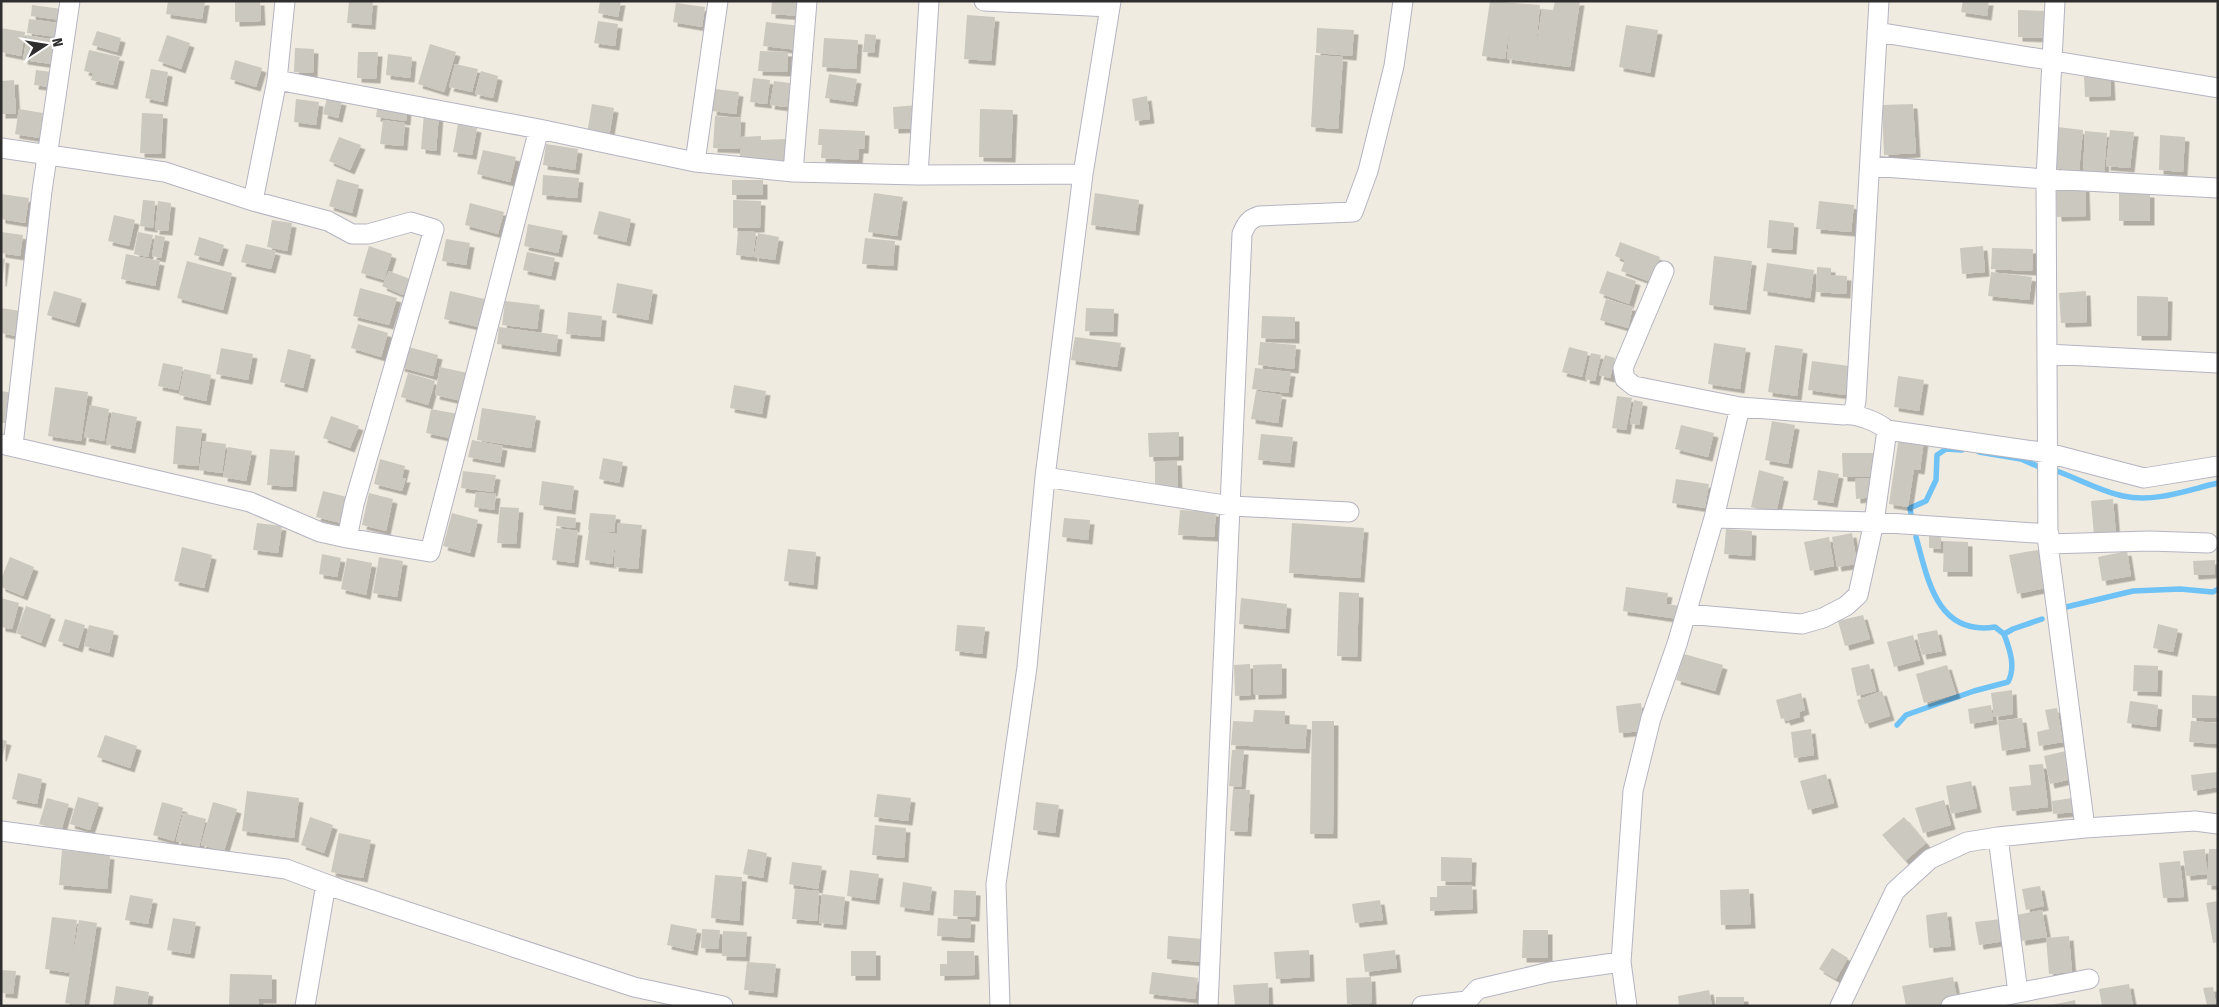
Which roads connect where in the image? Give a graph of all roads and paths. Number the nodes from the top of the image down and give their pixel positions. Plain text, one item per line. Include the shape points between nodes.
1 (70, 1) edge
2 (285, 1) edge
3 (718, 1) edge
4 (807, 1) edge
5 (929, 1) edge
6 (984, 1) edge
7 (1403, 1) edge
8 (1879, 1) edge
9 (2055, 1) edge
10 (1111, 4) edge
11 (1877, 32) junction
12 (2052, 60) junction
13 (277, 80) junction
14 (2218, 88) edge
15 (539, 130) junction
16 (1, 148) edge
17 (47, 156) junction
18 (695, 162) junction
19 (1870, 166) junction
20 (793, 172) junction
21 (1083, 174) junction
22 (918, 175) junction
23 (2046, 179) junction
24 (2218, 188) edge
25 (253, 201) junction
26 (1664, 271) dead end
27 (2047, 354) junction
28 (2218, 363) edge
29 (1740, 407) junction
30 (1853, 414) junction
31 (1887, 430) junction
32 (7, 445) edge
33 (2048, 453) junction
34 (2218, 466) edge
35 (1045, 477) junction
36 (1231, 506) junction
37 (1349, 512) dead end
38 (1714, 518) junction
39 (1874, 522) junction
40 (346, 538) junction
41 (2049, 539) junction
42 (2208, 543) dead end
43 (1686, 614) junction
44 (2218, 824) edge
45 (2085, 828) junction
46 (1, 831) edge
47 (1998, 837) junction
48 (326, 884) junction
49 (1621, 962) junction
50 (2089, 979) dead end
51 (2018, 993) junction
52 (305, 1006) edge
53 (723, 1006) edge
54 (1000, 1006) edge
55 (1208, 1006) edge
56 (1422, 1006) edge
57 (1627, 1006) edge
58 (1840, 1006) edge
59 (1951, 1006) edge

1 - 17 street
2 - 13 street
3 - 18 street
4 - 20 street
5 - 22 street
6 - 10 street
7 - 36 street via 1391,75 1368,171 1353,212 1259,216 1246,224 1242,234
8 - 11 street
9 - 12 street
10 - 21 street
11 - 12 street
11 - 19 street
12 - 14 street
12 - 23 street
13 - 15 street
13 - 25 street
15 - 18 street
15 - 40 street via 430,552
16 - 17 street
17 - 25 street via 165,172
17 - 32 street
18 - 20 street
19 - 23 street
19 - 30 street
20 - 22 street
21 - 22 street
21 - 35 street
23 - 24 street
23 - 27 street
25 - 40 street via 328,221 352,234 368,234 411,222 434,229
26 - 29 street via 1624,368 1624,379 1634,386
27 - 28 street
27 - 33 street
29 - 30 street
29 - 38 street
30 - 31 street
31 - 33 street
31 - 39 street
32 - 40 street via 250,502 320,532
33 - 34 street via 2144,478
33 - 41 street
35 - 36 street
35 - 54 street via 1027,667 996,884
36 - 37 street
36 - 55 street
38 - 39 street
38 - 43 street
39 - 41 street
39 - 43 street via 1858,595 1846,606 1823,618 1802,624
41 - 42 street
41 - 45 street
43 - 49 street via 1651,718 1633,792
44 - 45 street via 2195,821
45 - 47 street
46 - 48 street via 286,869
47 - 51 street
47 - 58 street via 1967,842 1930,859 1894,891
48 - 52 street
48 - 53 street via 634,987
49 - 56 street via 1550,972 1478,989 1467,1001
49 - 57 street
50 - 51 street
51 - 59 street

